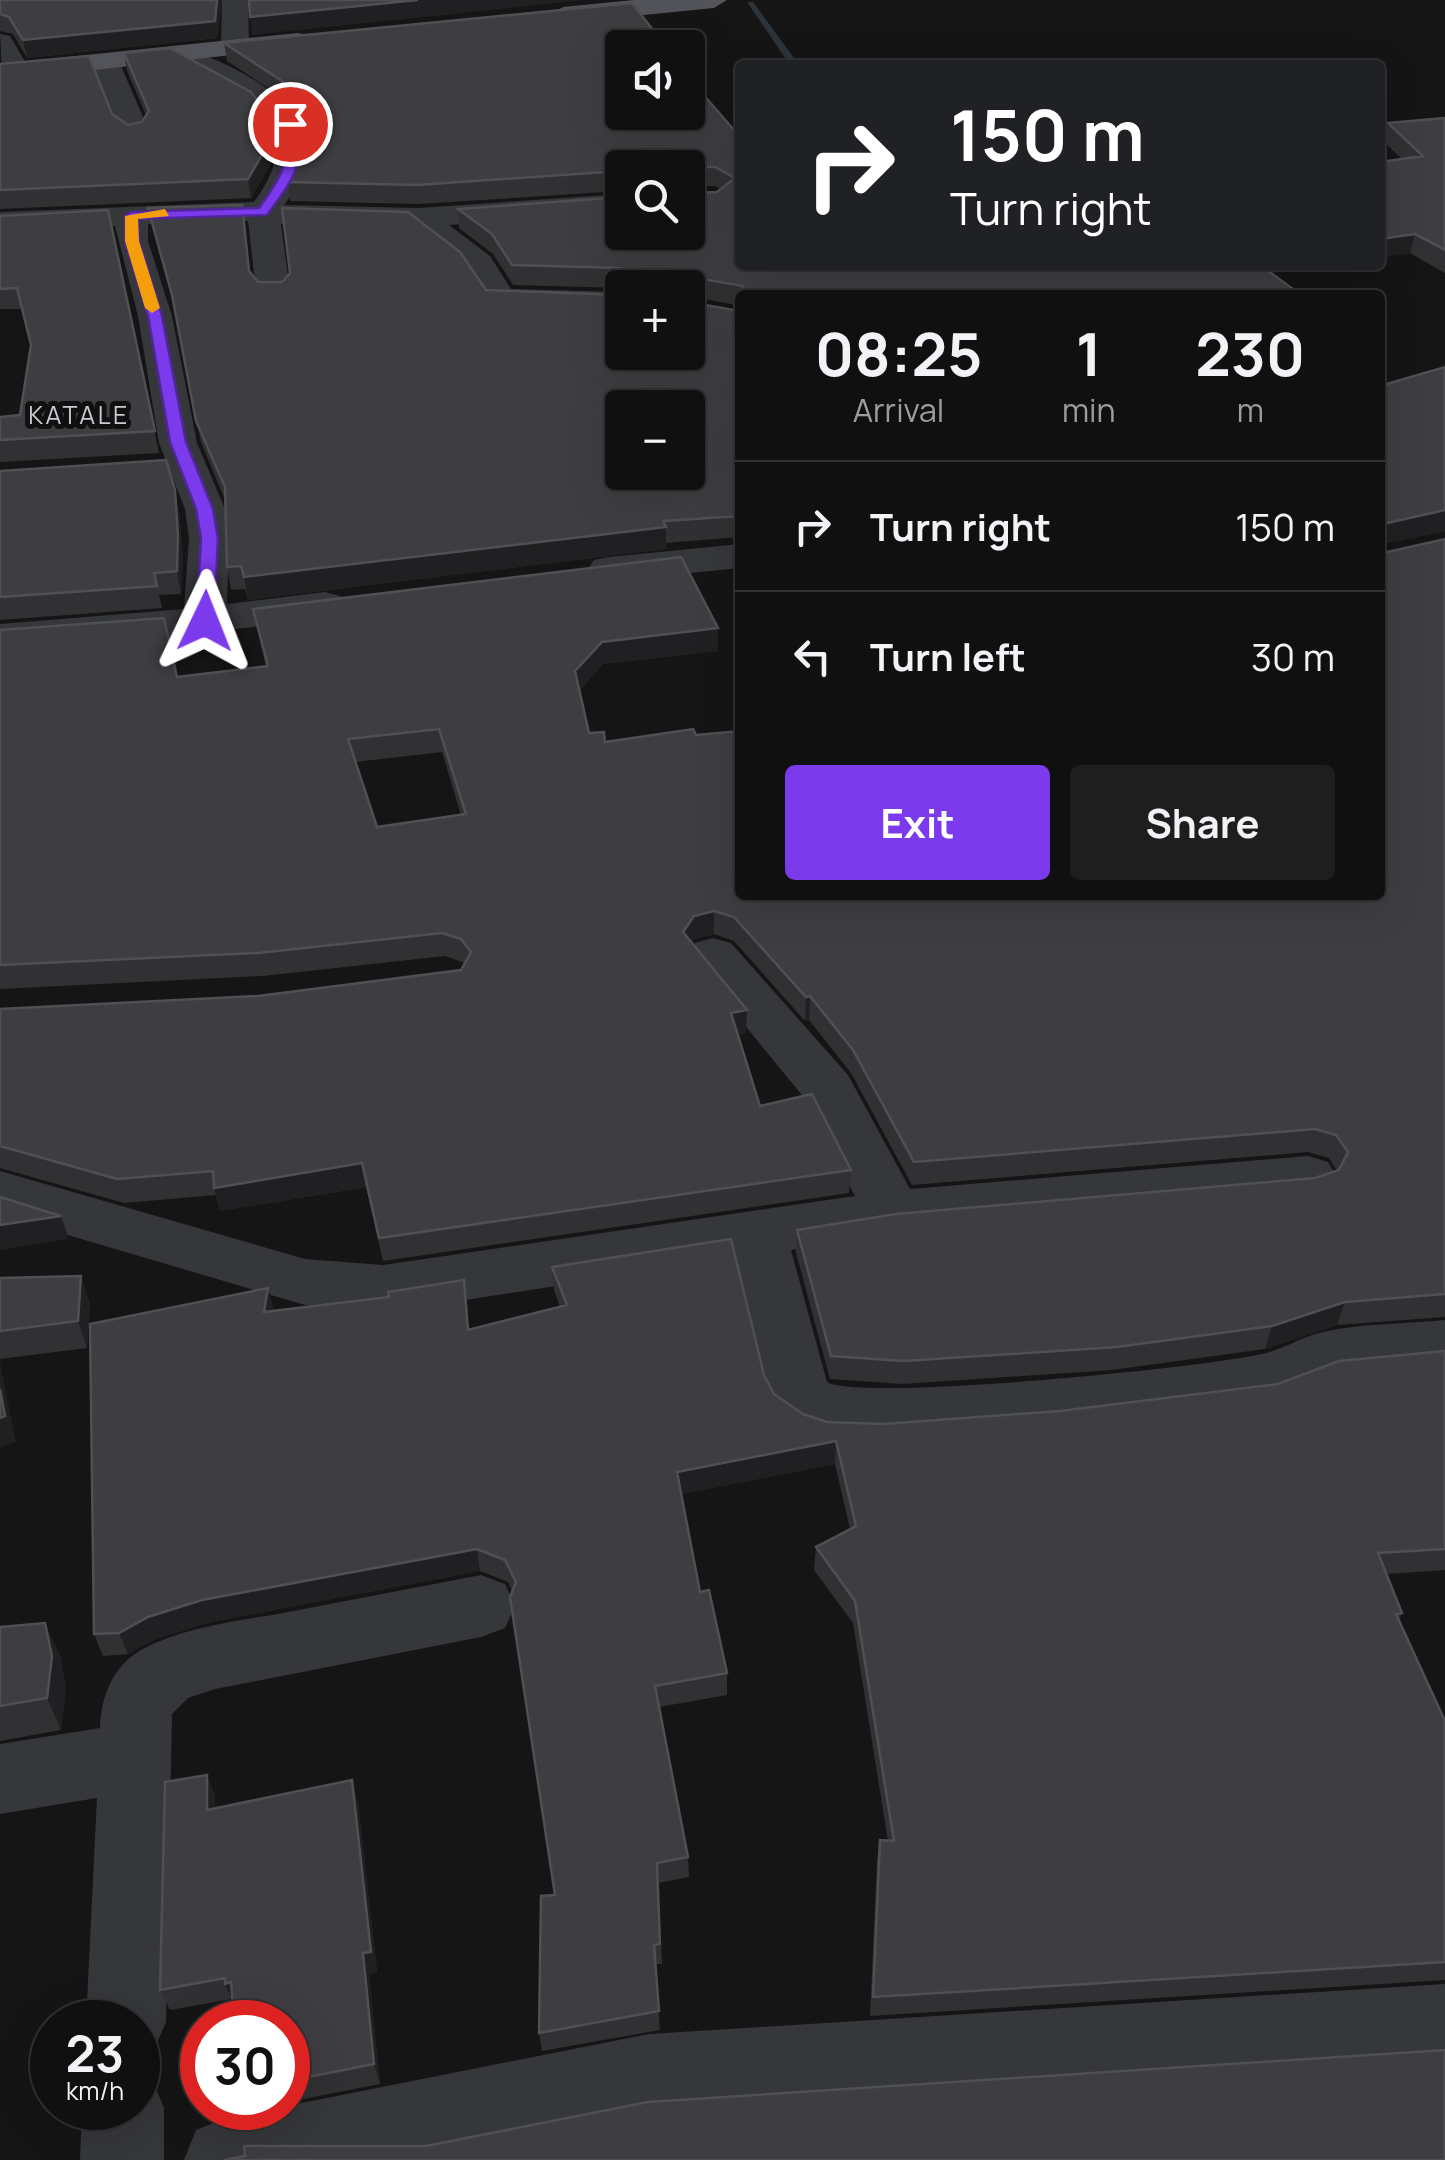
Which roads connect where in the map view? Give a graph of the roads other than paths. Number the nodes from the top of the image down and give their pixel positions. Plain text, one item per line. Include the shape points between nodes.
1 (235, 0) edge
2 (714, 0) edge
3 (531, 18) edge
4 (328, 38) edge
5 (0, 42) edge
6 (235, 48) junction
7 (178, 54) junction
8 (105, 62) junction
9 (8, 71) edge
10 (134, 131) edge
11 (605, 204) edge
12 (263, 212) junction
13 (131, 216) junction
14 (419, 218) junction
15 (0, 222) edge
16 (273, 291) edge
17 (605, 300) edge
18 (186, 465) junction
19 (148, 470) edge
20 (735, 557) edge
21 (578, 573) edge
22 (357, 601) edge
23 (205, 621) junction
24 (0, 637) edge
25 (712, 954) dead end
26 (1308, 1177) edge
27 (0, 1193) edge
28 (893, 1212) junction
29 (757, 1231) junction
30 (1445, 1345) edge
31 (481, 1606) dead end
32 (135, 1757) junction
33 (0, 1779) edge
34 (127, 2000) edge
35 (1445, 2024) edge
36 (123, 2130) edge
37 (122, 2160) edge
38 (226, 2160) edge

1 - 6 street
2 - 3 main road
4 - 6 main road
5 - 9 street
6 - 7 main road
7 - 8 main road
7 - 12 street via 274,106 290,124 296,154
8 - 9 main road
8 - 10 street
11 - 14 street
12 - 13 street
12 - 14 street
12 - 16 street
13 - 15 street
13 - 18 street
14 - 17 street via 478,263 500,300
18 - 19 street
18 - 23 street via 209,538
20 - 21 street
22 - 23 street
23 - 24 street
25 - 28 street via 828,1089
26 - 28 street
27 - 29 street via 305,1282 352,1287 424,1285
28 - 29 street
29 - 30 street via 798,1397 826,1415 1056,1404 1270,1378 1325,1356
31 - 32 street via 214,1657 164,1674 137,1702
32 - 33 street
32 - 34 street
35 - 38 street via 649,2076
36 - 37 street

